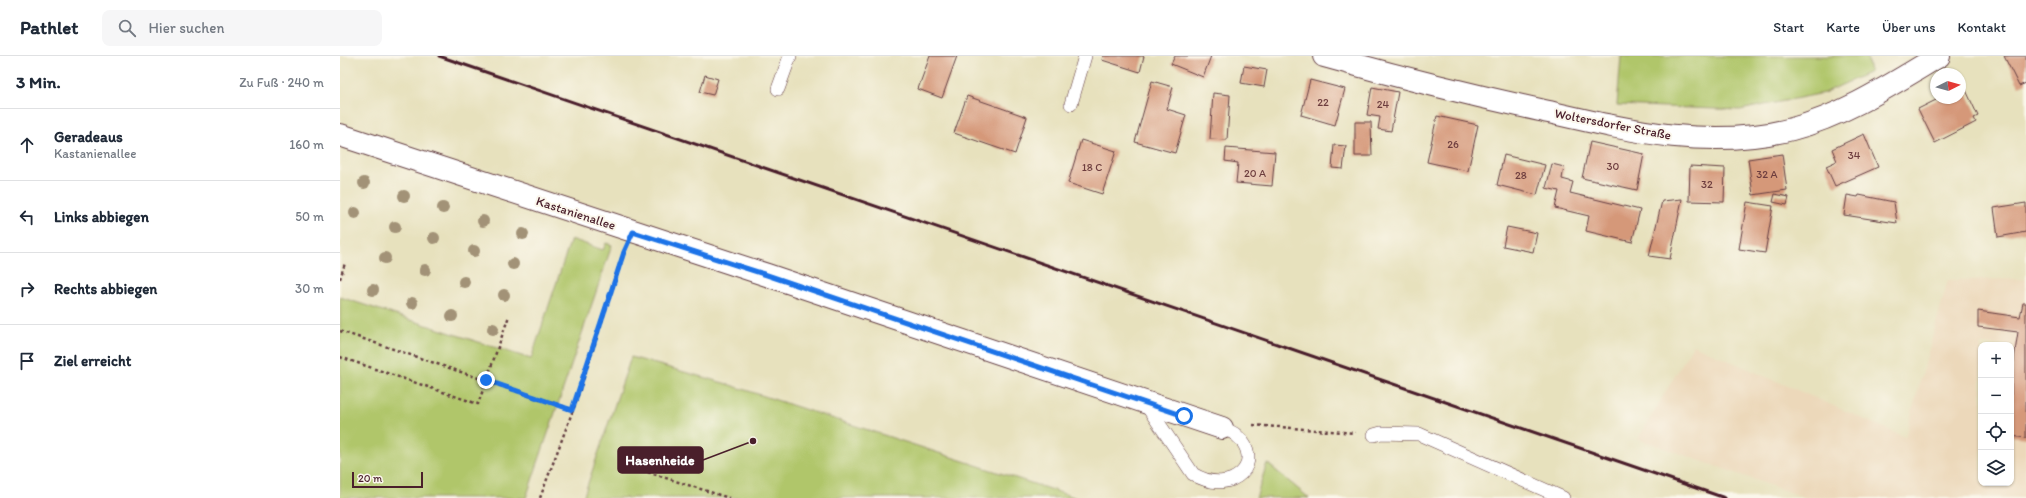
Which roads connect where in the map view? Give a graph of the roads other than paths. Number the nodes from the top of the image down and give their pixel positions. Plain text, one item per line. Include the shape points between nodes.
1 (790, 56) edge
2 (1085, 56) edge
3 (1324, 56) edge
4 (1939, 56) edge
5 (778, 89) dead end
6 (1070, 104) dead end
7 (340, 135) edge
8 (1145, 403) junction
9 (1222, 428) joint
10 (1374, 435) road end
11 (1563, 498) edge

1 - 5 lane
2 - 6 lane
3 - 4 street, Woltersdorfer Straße via 1426,84 1637,132 1714,138 1749,137 1777,132 1832,116
7 - 8 street, Kastanienallee via 774,277
8 - 9 street, Kastanienallee
8 - 9 lane via 1193,474 1203,483 1214,487 1238,481 1246,471 1248,458 1245,446 1236,434
10 - 11 lane via 1419,434

